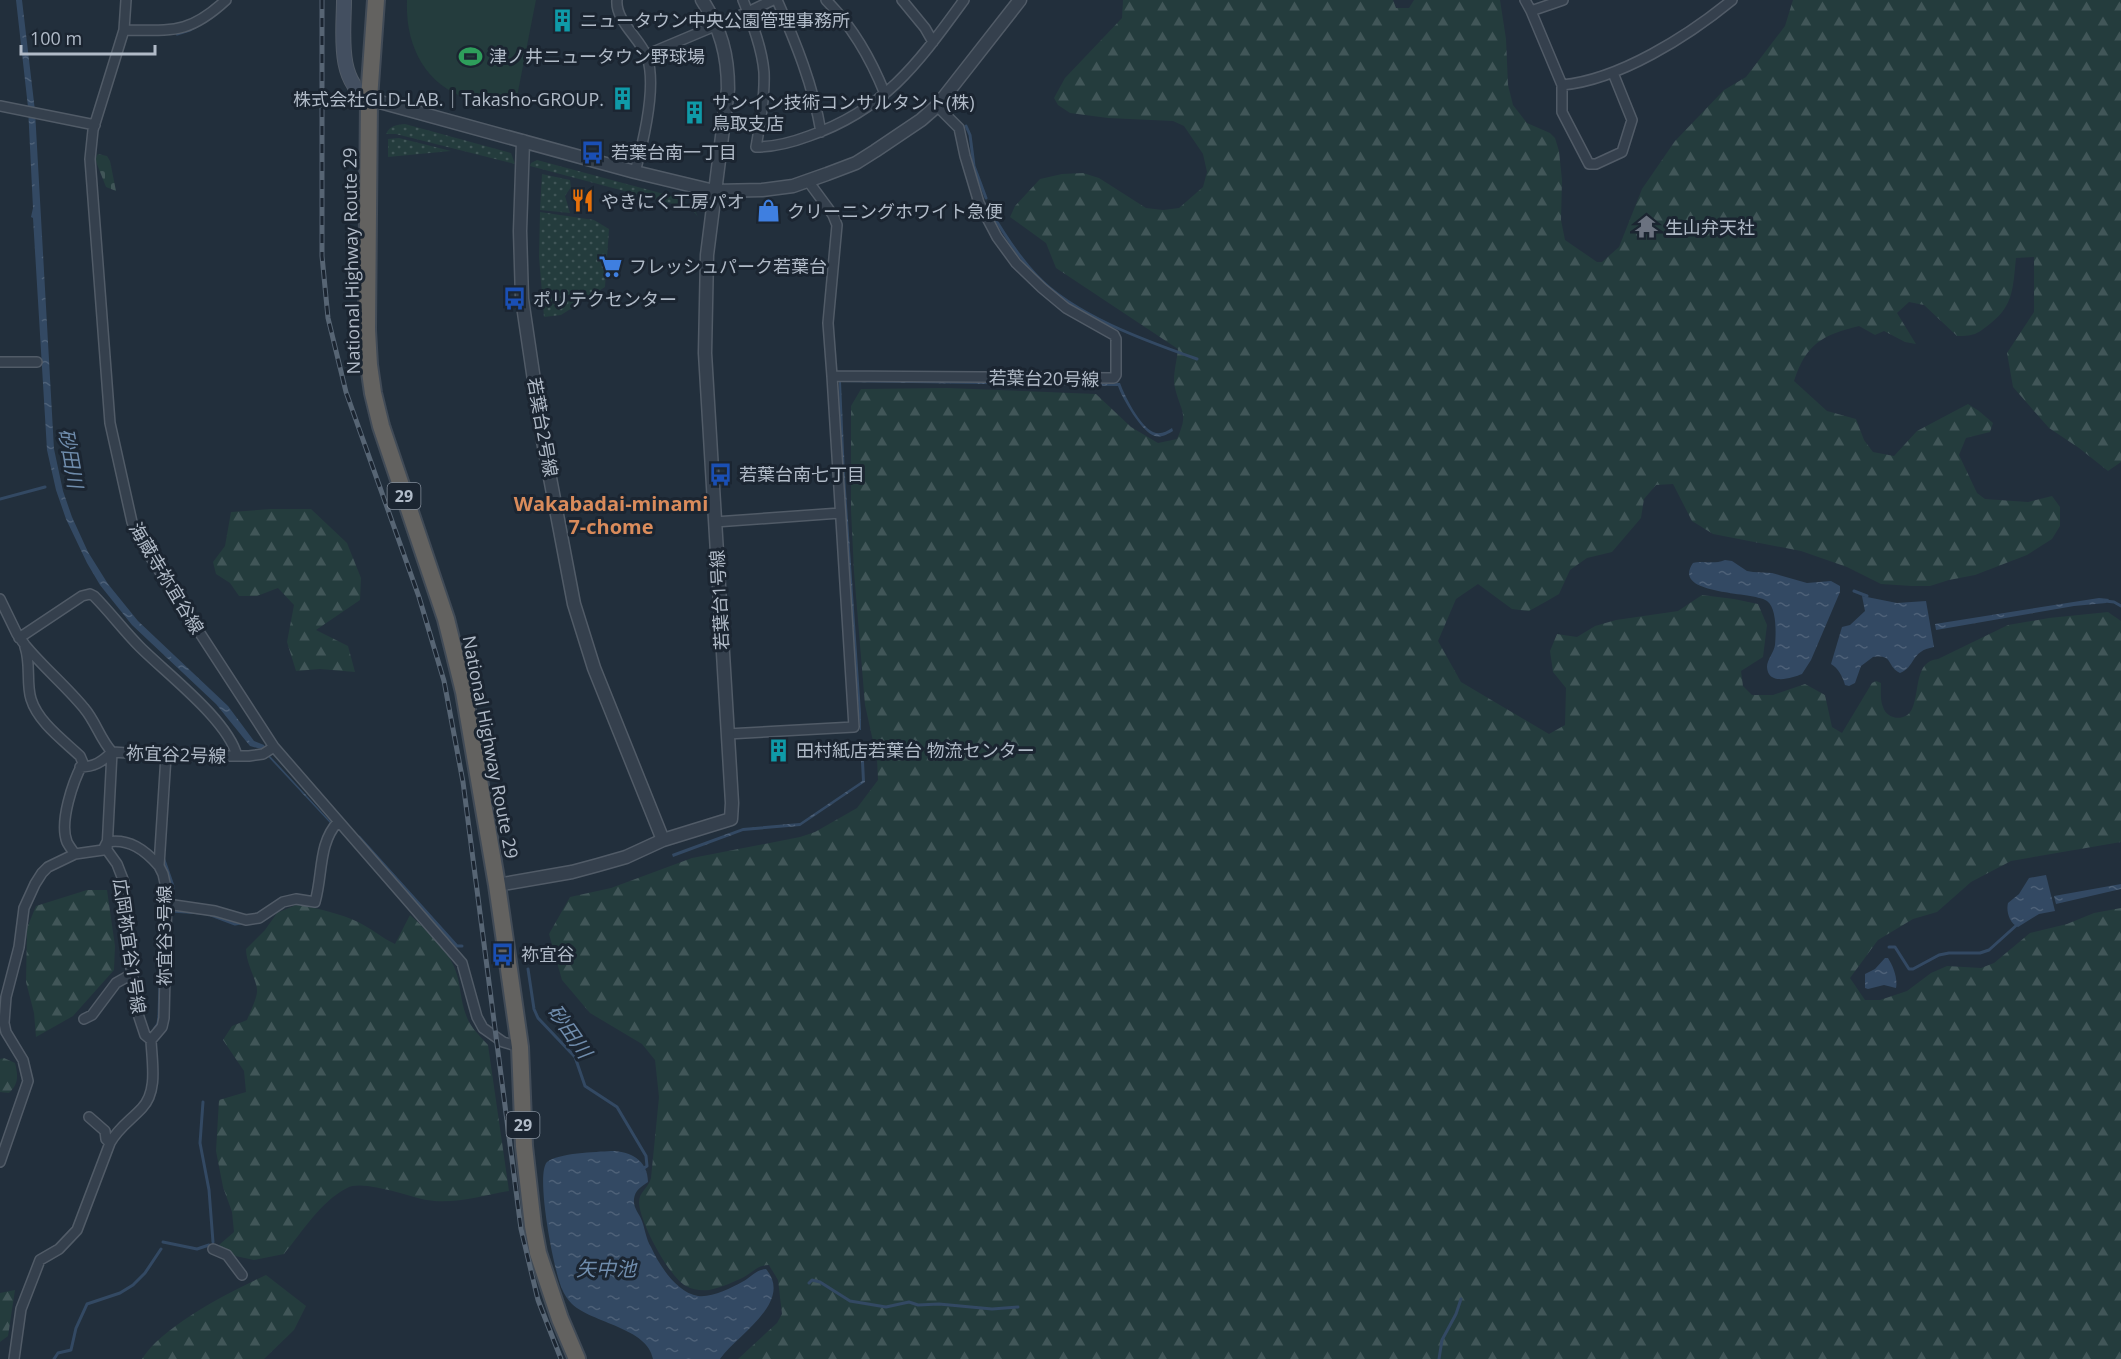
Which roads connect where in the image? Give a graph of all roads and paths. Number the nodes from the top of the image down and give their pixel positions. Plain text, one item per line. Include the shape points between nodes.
1 (126, 0) edge
2 (226, 0) edge
3 (344, 0) edge
4 (376, 0) edge
5 (617, 0) edge
6 (702, 0) edge
7 (743, 0) edge
8 (775, 0) edge
9 (826, 0) edge
10 (902, 0) edge
11 (964, 0) edge
12 (1020, 0) edge
13 (1525, 0) edge
14 (1563, 0) edge
15 (1732, 0) edge
16 (1530, 11) junction
17 (748, 12) junction
18 (716, 26) junction
19 (124, 30) junction
20 (933, 42) junction
21 (646, 55) junction
22 (1613, 73) junction
23 (1562, 85) junction
24 (885, 94) junction
25 (369, 99) junction
26 (937, 105) junction
27 (0, 106) edge
28 (95, 125) junction
29 (821, 132) junction
30 (523, 141) junction
31 (635, 172) junction
32 (808, 181) junction
33 (714, 191) junction
34 (0, 362) edge
35 (38, 362) dead end
36 (832, 376) junction
37 (840, 513) junction
38 (715, 522) junction
39 (0, 599) edge
40 (22, 641) junction
41 (727, 734) junction
42 (274, 747) junction
43 (112, 752) junction
44 (166, 756) junction
45 (237, 756) junction
46 (80, 767) junction
47 (338, 822) junction
48 (663, 840) junction
49 (107, 842) junction
50 (75, 854) junction
51 (159, 866) junction
52 (497, 885) junction
53 (167, 904) junction
54 (132, 974) junction
55 (3, 997) edge
56 (84, 1019) dead end
57 (151, 1040) junction
58 (520, 1047) junction
59 (89, 1117) dead end
60 (110, 1143) junction
61 (0, 1161) edge
62 (213, 1249) dead end
63 (242, 1275) dead end
64 (14, 1359) edge
65 (577, 1359) edge

1 - 19 street, 海蔵寺祢宜谷線
2 - 19 street via 207,16 177,29
3 - 25 main road via 348,75 353,86
4 - 25 highway, National Highway Route 29 / 29
5 - 21 street via 617,10
6 - 18 street, 若葉台1号線
7 - 17 street
8 - 17 street
8 - 29 street via 803,63
9 - 24 street via 863,48
10 - 20 street
11 - 20 street
12 - 26 street
13 - 16 street
14 - 16 street
15 - 22 street via 1687,35
16 - 23 street
17 - 18 street
17 - 29 street via 764,72 756,147 797,141
18 - 21 street
18 - 33 street, 若葉台1号線 via 728,64 728,88
19 - 28 street, 海蔵寺祢宜谷線
20 - 24 street
21 - 31 street via 650,98
22 - 23 street
22 - 23 street via 1632,120 1622,152 1596,164 1589,164 1562,112
24 - 29 street via 868,108
25 - 30 street
25 - 52 highway, National Highway Route 29 / 29 via 367,330 373,393 456,656
26 - 32 street via 856,163
26 - 36 street, 若葉台20号線 via 959,128 980,203 996,237 1016,263 1066,308 1114,335 1116,375 1107,379
27 - 28 street
28 - 42 street, 海蔵寺祢宜谷線 via 90,159 110,423 132,522 140,541
30 - 31 street
30 - 48 street, 若葉台2号線 via 522,299 543,441 574,604 598,679
31 - 33 street
32 - 33 street via 762,190
32 - 36 street via 837,225 828,323
33 - 38 street, 若葉台1号線 via 707,255 705,353
34 - 35 street
36 - 37 street
37 - 38 street
37 - 41 street via 854,727
38 - 41 street, 若葉台1号線
39 - 40 street
40 - 43 street via 92,718
40 - 45 street via 82,596 94,596 215,719
40 - 46 street via 30,664 31,700 50,728 80,756
41 - 48 street, 若葉台1号線 via 731,819
42 - 45 street, 祢宜谷2号線 via 256,756
42 - 47 street, 海蔵寺祢宜谷線
43 - 44 street, 祢宜谷2号線
43 - 46 street, 祢宜谷2号線 via 91,767
43 - 49 street, 広岡祢宜谷1号線
44 - 45 street, 祢宜谷2号線
44 - 51 street, 祢宜谷3号線
46 - 50 street via 65,824 68,844
47 - 53 street via 325,843 315,902 296,899 259,918 246,920
47 - 58 street, 海蔵寺祢宜谷線 via 462,963 483,1028 503,1042
48 - 52 street, 若葉台1号線 via 626,857 572,872
49 - 50 street via 103,850
49 - 51 street via 129,842
49 - 54 street, 広岡祢宜谷1号線 via 107,850 124,882
50 - 55 street via 48,867 35,884 24,908 19,946
51 - 53 street, 祢宜谷3号線 via 166,884
52 - 58 highway, National Highway Route 29 / 29
53 - 57 street, 祢宜谷3号線 via 164,1018
54 - 56 street via 116,982 92,1015
54 - 57 street, 広岡祢宜谷1号線 via 138,1014 145,1035
55 - 61 street via 6,1032 23,1060 28,1081
57 - 60 street, 広岡祢宜谷1号線 via 151,1093
58 - 65 highway, National Highway Route 29 / 29 via 524,1146 533,1226 547,1281
59 - 60 street via 106,1133
60 - 64 street, 広岡祢宜谷1号線 via 77,1230 59,1249 40,1260 21,1309
62 - 63 street via 227,1255

